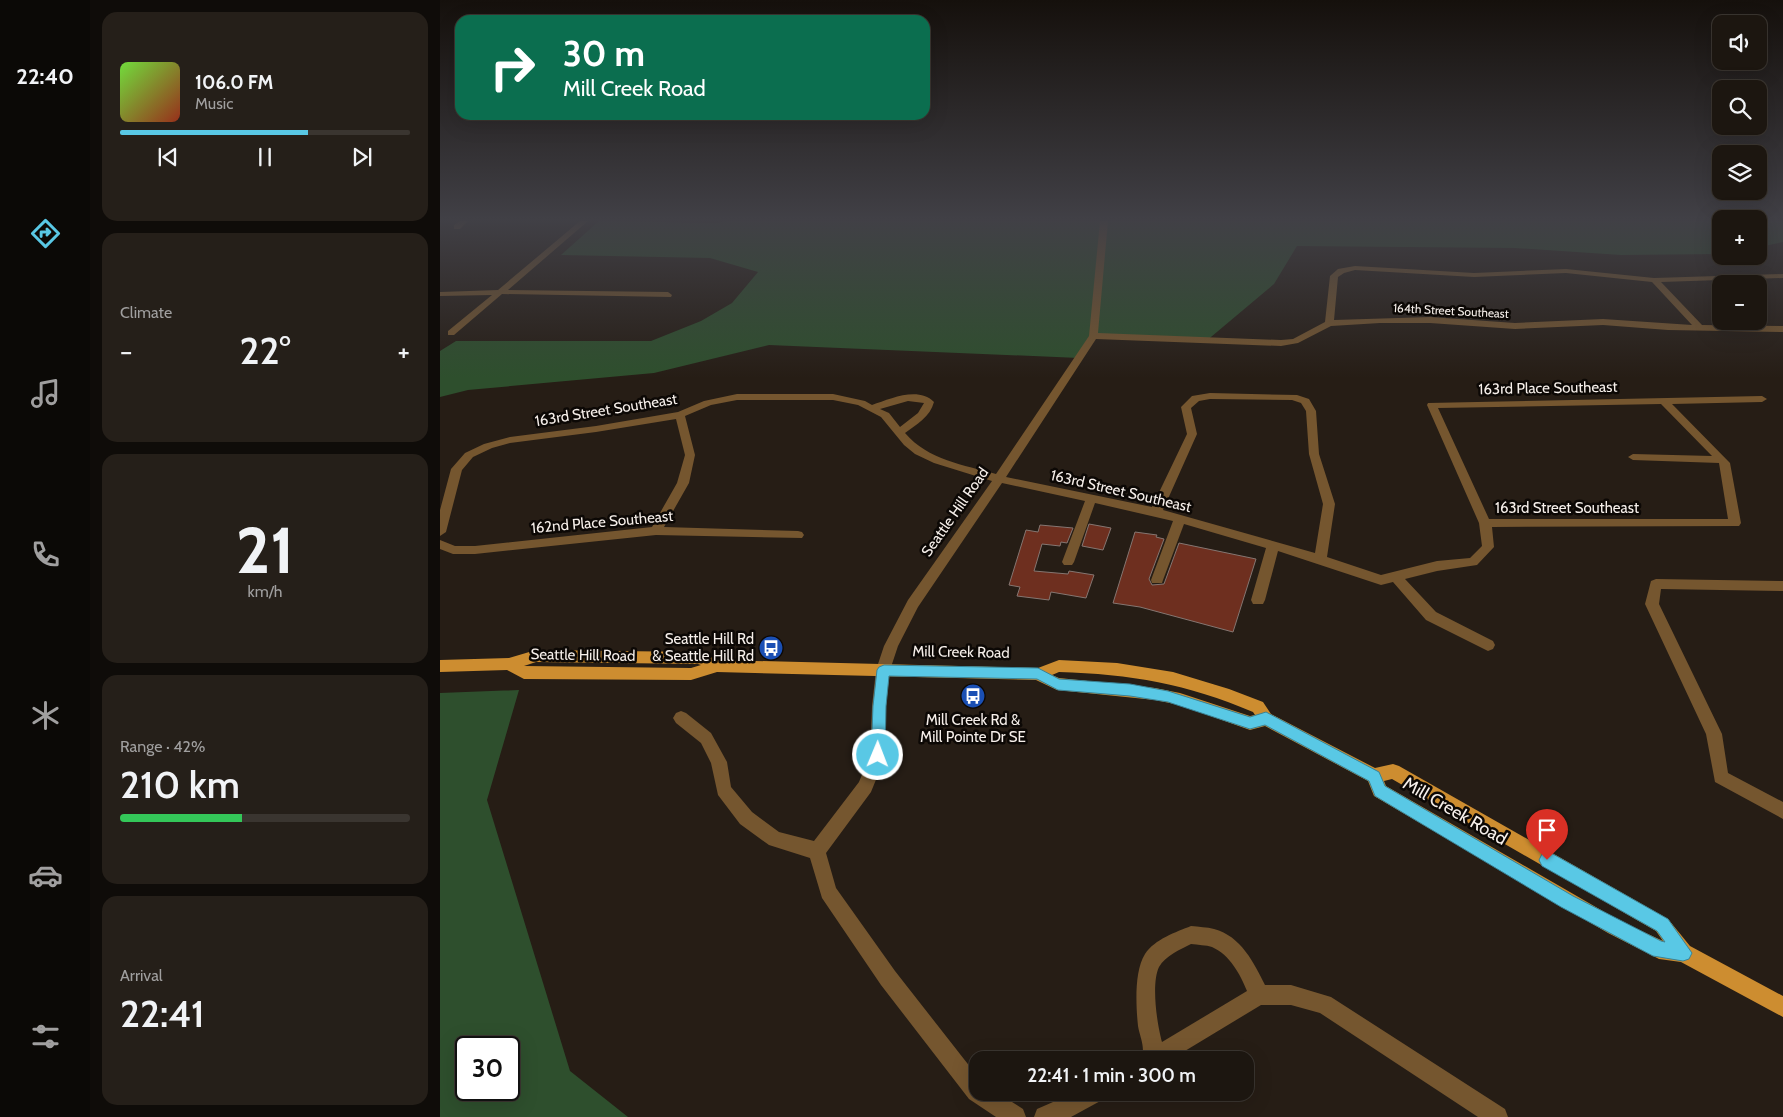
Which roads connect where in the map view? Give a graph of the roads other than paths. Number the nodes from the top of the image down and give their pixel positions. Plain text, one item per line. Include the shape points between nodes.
1 (524, 273) edge
2 (1099, 273) edge
3 (1338, 273) edge
4 (1431, 273) edge
5 (1527, 273) edge
6 (1587, 273) edge
7 (1783, 276) edge
8 (1654, 280) junction
9 (502, 292) junction
10 (440, 294) edge
11 (668, 295) dead end
12 (1329, 323) junction
13 (1700, 328) junction
14 (1783, 329) edge
15 (451, 333) dead end
16 (1093, 336) junction
17 (1762, 400) dead end
18 (1665, 402) junction
19 (873, 408) junction
20 (680, 415) junction
21 (899, 432) junction
22 (1632, 457) dead end
23 (1721, 460) junction
24 (999, 479) junction
25 (1091, 499) junction
26 (1156, 512) junction
27 (1180, 519) junction
28 (1485, 523) junction
29 (656, 531) junction
30 (440, 532) edge
31 (798, 535) dead end
32 (440, 544) edge
33 (1273, 546) junction
34 (1320, 559) junction
35 (1068, 562) dead end
36 (1395, 576) junction
37 (1157, 580) dead end
38 (1783, 586) edge
39 (1258, 600) dead end
40 (1488, 645) dead end
41 (440, 666) edge
42 (884, 670) junction
43 (681, 718) dead end
44 (1374, 776) junction
45 (1783, 811) edge
46 (817, 851) junction
47 (1683, 953) junction
48 (1259, 995) junction
49 (1783, 1007) edge
50 (1152, 1051) edge
51 (1166, 1051) edge
52 (1082, 1101) edge
53 (1015, 1117) edge
54 (1045, 1117) edge
55 (1497, 1117) edge

1 - 9 street
2 - 16 street, Seattle Hill Road
3 - 12 street via 1334,276
4 - 5 street via 1474,276
6 - 8 street
7 - 8 street
8 - 13 street
9 - 10 street
9 - 11 street
9 - 15 street
12 - 13 street, 164th Street Southeast via 1430,320 1515,326 1586,322
12 - 16 street, 164th Street Southeast via 1295,341 1281,343
13 - 14 street, 164th Street Southeast
16 - 24 street, Seattle Hill Road
17 - 18 street, 163rd Place Southeast
18 - 23 street
18 - 28 street, 163rd Place Southeast via 1432,405
19 - 20 street, 163rd Street Southeast via 833,397 737,396 708,403
19 - 21 street, 163rd Street Southeast via 885,415
19 - 21 street via 907,399 918,398 928,402 924,414
20 - 29 street via 690,455 683,483
20 - 30 street, 163rd Street Southeast via 510,440 469,455 457,469
21 - 24 street, 163rd Street Southeast via 919,452 938,461
22 - 23 street
23 - 28 street, 163rd Street Southeast via 1725,463 1735,523
24 - 25 street, 163rd Street Southeast
24 - 42 street, Seattle Hill Road via 913,604 891,646
25 - 26 street, 163rd Street Southeast
25 - 35 street
26 - 27 street, 163rd Street Southeast
26 - 34 street via 1192,434 1186,407 1196,398 1292,398 1305,401 1311,411 1314,454 1329,504
27 - 33 street, 163rd Street Southeast
27 - 37 street
28 - 36 street, 163rd Street Southeast via 1488,547 1473,562
29 - 31 street, 162nd Place Southeast
29 - 32 street, 162nd Place Southeast via 475,550 453,550
33 - 34 street, 163rd Street Southeast
33 - 39 street
34 - 36 street, 163rd Street Southeast via 1381,580
36 - 40 street via 1431,616
38 - 45 street via 1656,584 1652,604 1714,734 1721,777
41 - 42 main road, Seattle Hill Road via 509,664 524,673 691,674 717,666
42 - 44 main road, Mill Creek Road via 1038,674 1058,684 1180,699 1250,723 1266,718
42 - 46 street via 878,755 865,788
43 - 46 street via 706,738 718,762 724,790 746,818 775,839
44 - 47 main road, Mill Creek Road via 1380,791 1567,901 1659,950
44 - 47 main road, Mill Creek Road via 1393,771 1662,925
46 - 53 street via 828,892 888,978 976,1092
47 - 49 main road, Mill Creek Road
48 - 50 street via 1246,967 1232,950 1214,938 1192,936 1171,944 1152,960 1146,980
48 - 51 street
48 - 55 street via 1290,995 1324,1004
52 - 54 street

